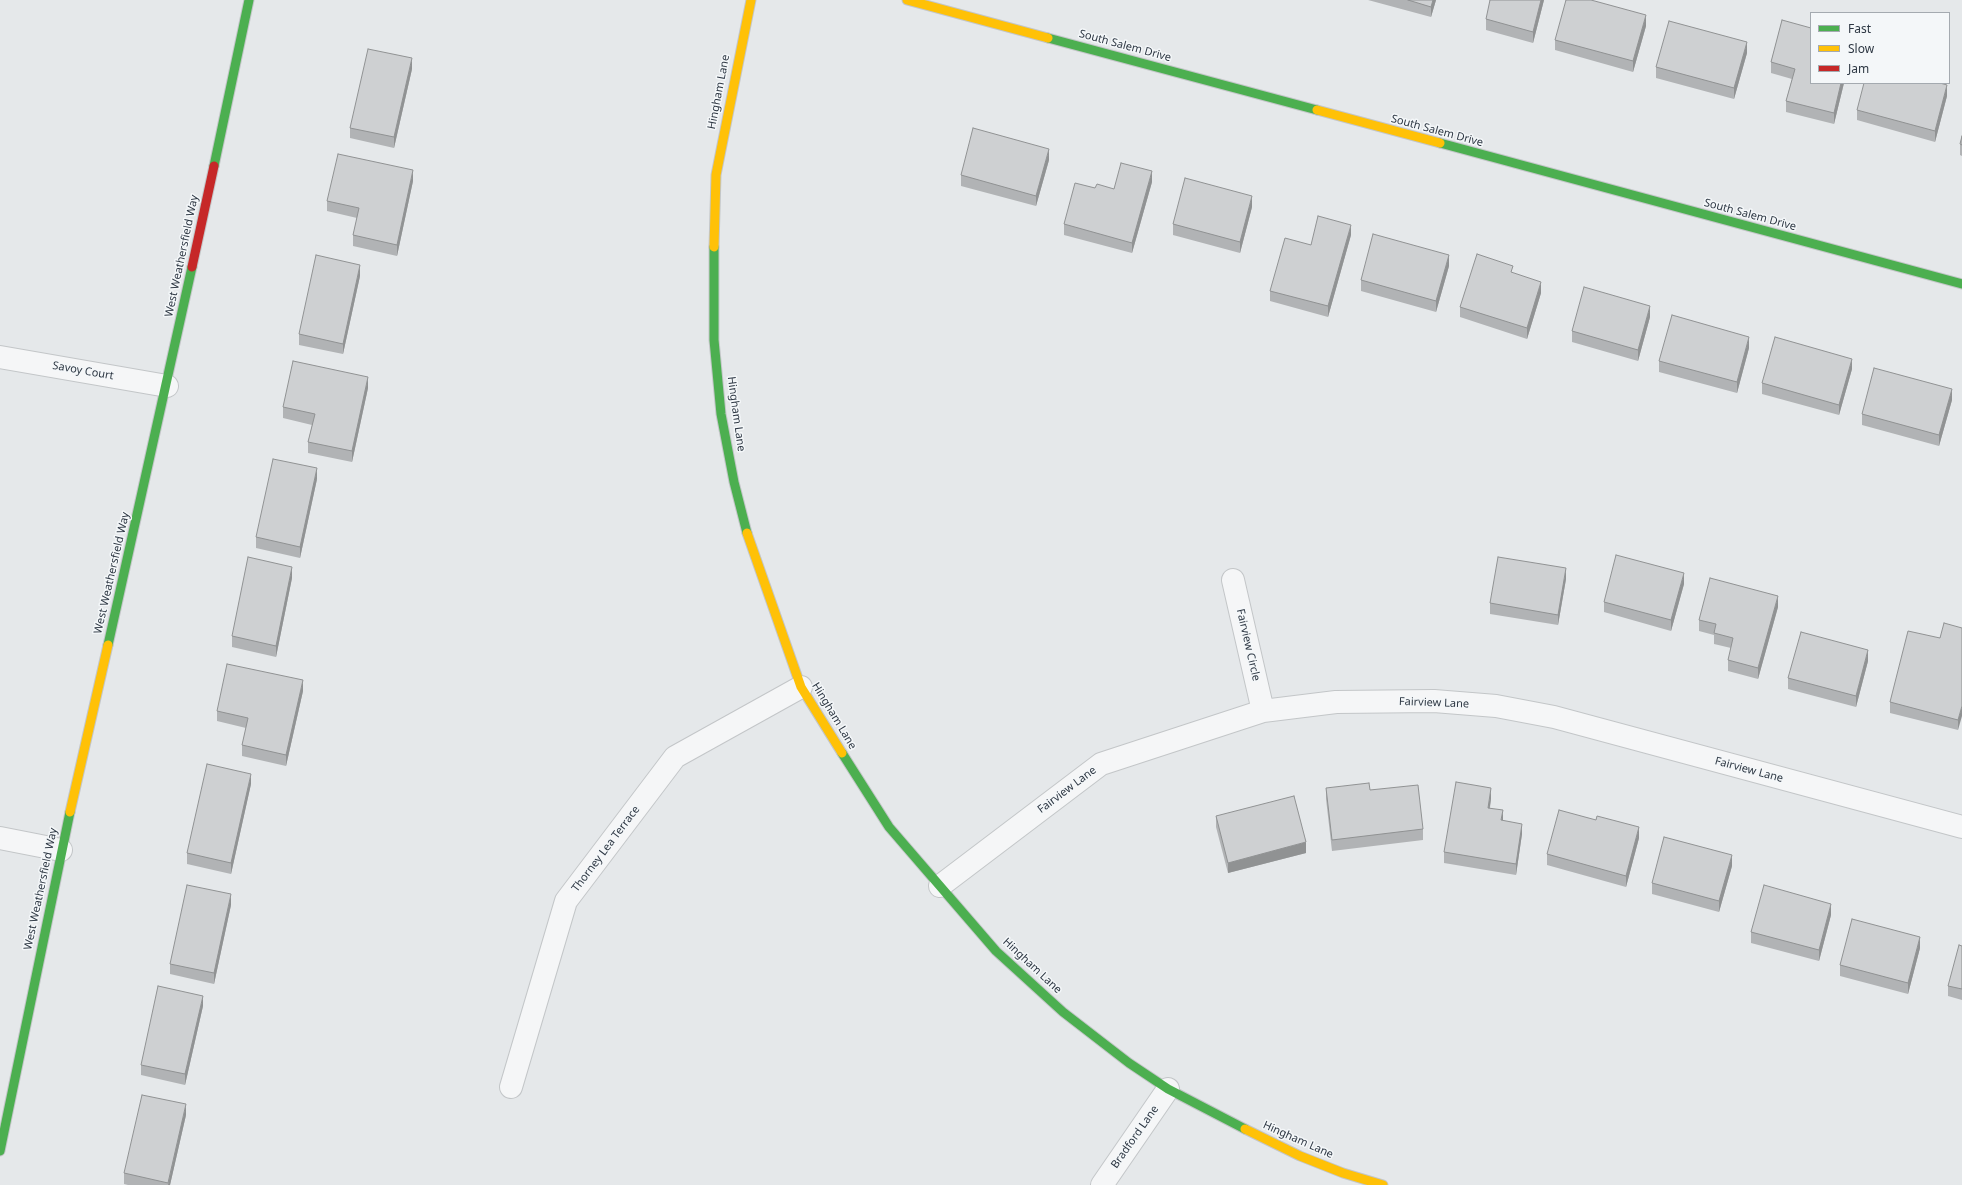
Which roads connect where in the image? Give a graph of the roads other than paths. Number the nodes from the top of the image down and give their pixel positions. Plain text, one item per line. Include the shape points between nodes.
1 (249, 0) edge
2 (751, 0) edge
3 (906, 0) edge
4 (1962, 284) edge
5 (0, 357) edge
6 (167, 386) junction
7 (1233, 580) dead end
8 (801, 687) junction
9 (1263, 711) junction
10 (1962, 827) edge
11 (0, 838) edge
12 (61, 850) junction
13 (940, 886) junction
14 (511, 1087) dead end
15 (1168, 1089) junction
16 (0, 1151) edge
17 (1102, 1185) edge
18 (1383, 1185) edge

1 - 6 street, West Weathersfield Way
2 - 8 street, Hingham Lane via 716,175 714,340 721,414 734,482 751,548
3 - 4 street, South Salem Drive
5 - 6 street, Savoy Court
6 - 12 street, West Weathersfield Way
7 - 9 street, Fairview Circle
8 - 13 street, Hingham Lane via 889,827
8 - 14 street, Thorney Lea Terrace via 675,757 566,901
9 - 10 street, Fairview Lane via 1336,702 1434,701 1496,706 1554,717
9 - 13 street, Fairview Lane via 1101,764
11 - 12 street
12 - 16 street, West Weathersfield Way
13 - 15 street, Hingham Lane via 996,951 1064,1012 1129,1064
15 - 17 street, Bradford Lane
15 - 18 street, Hingham Lane via 1300,1156

